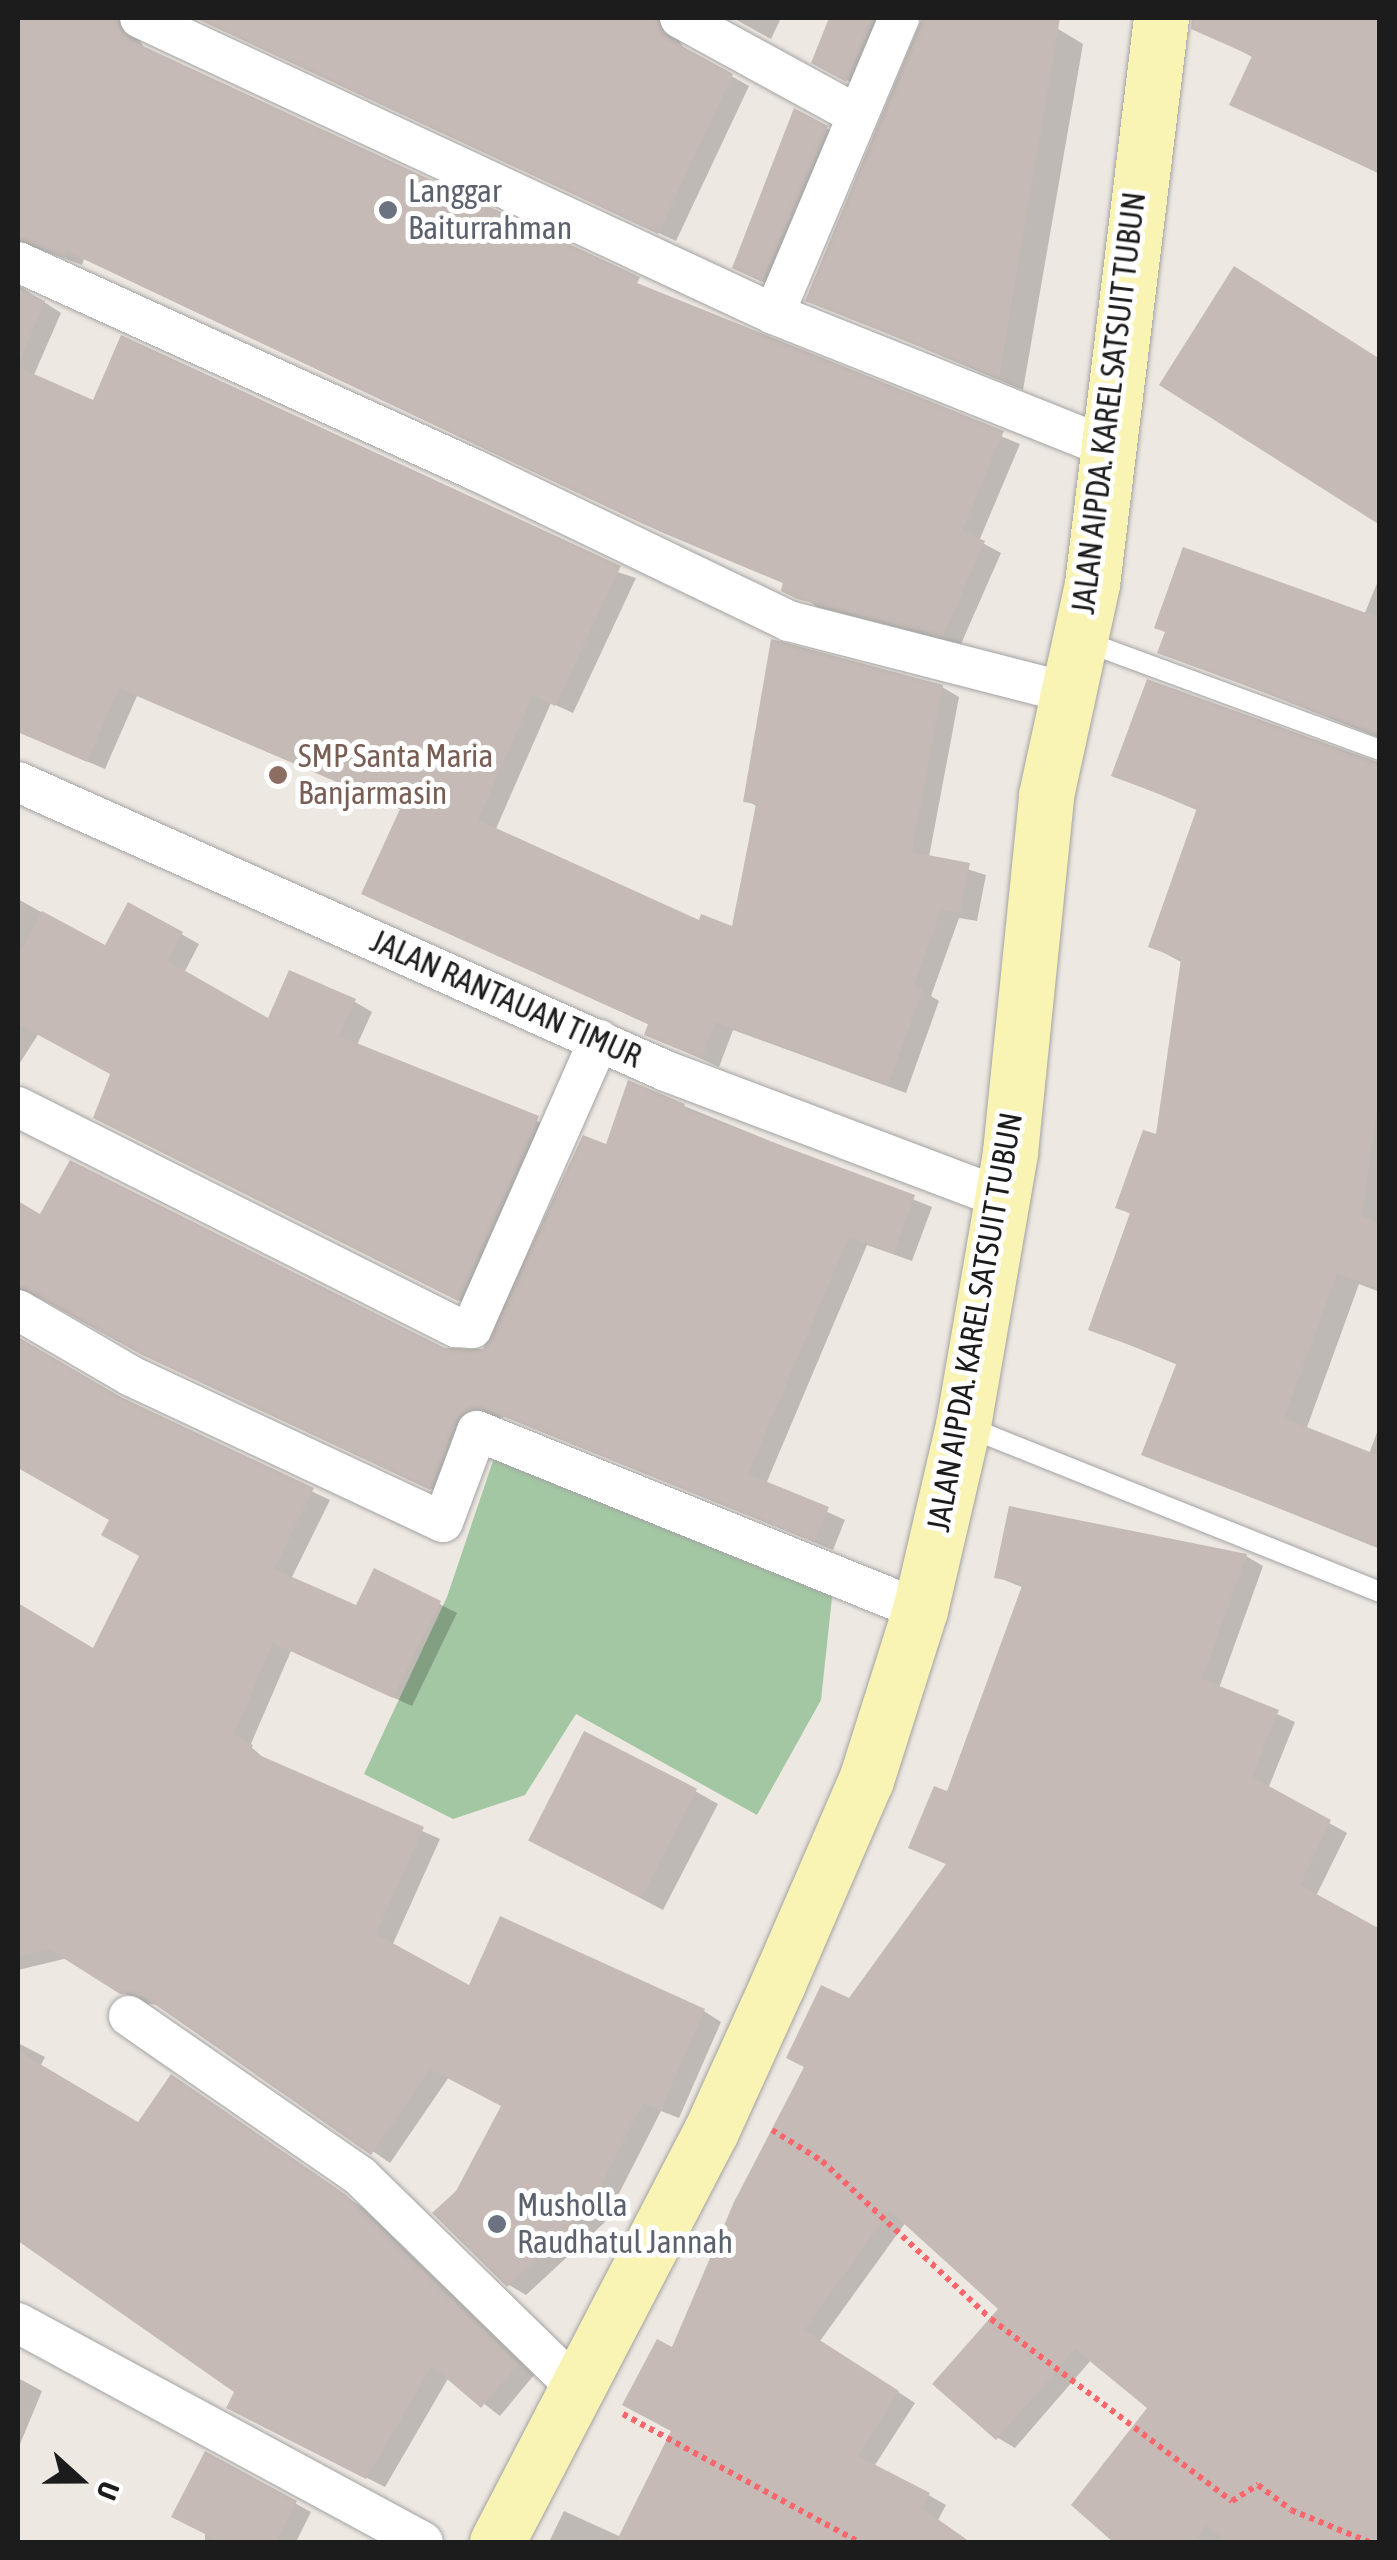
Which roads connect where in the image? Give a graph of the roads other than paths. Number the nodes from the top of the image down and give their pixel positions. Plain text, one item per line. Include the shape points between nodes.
1 (140, 18) edge
2 (680, 18) edge
3 (899, 18) edge
4 (1158, 19) edge
5 (857, 115) junction
6 (18, 262) edge
7 (774, 314) junction
8 (1109, 448) junction
9 (1078, 639) junction
10 (1066, 692) junction
11 (1380, 750) edge
12 (18, 782) edge
13 (599, 1040) junction
14 (18, 1107) edge
15 (1002, 1198) junction
16 (18, 1310) edge
17 (963, 1425) junction
18 (1380, 1592) edge
19 (920, 1610) junction
20 (129, 2016) dead end
21 (18, 2323) edge
22 (578, 2389) junction
23 (423, 2542) edge
24 (498, 2542) edge

1 - 7 street
2 - 5 street
3 - 5 street
4 - 8 main road, JALAN AIPDA. KAREL SATSUIT TUBUN
5 - 7 street
6 - 10 street via 476,470 789,622
7 - 8 street
8 - 9 main road, JALAN AIPDA. KAREL SATSUIT TUBUN
9 - 10 main road, JALAN AIPDA. KAREL SATSUIT TUBUN
9 - 11 lane
10 - 15 main road, JALAN AIPDA. KAREL SATSUIT TUBUN via 1046,795
12 - 13 street, JALAN RANTAUAN TIMUR
13 - 14 street via 472,1328 438,1319
13 - 15 street, JALAN RANTAUAN TIMUR
15 - 17 main road, JALAN AIPDA. KAREL SATSUIT TUBUN
16 - 19 street via 131,1376 443,1522 477,1431
17 - 18 lane
17 - 19 main road, JALAN AIPDA. KAREL SATSUIT TUBUN
19 - 22 main road, JALAN AIPDA. KAREL SATSUIT TUBUN via 866,1780 724,2100
20 - 22 street via 360,2176
21 - 23 street
22 - 24 main road, JALAN AIPDA. KAREL SATSUIT TUBUN

